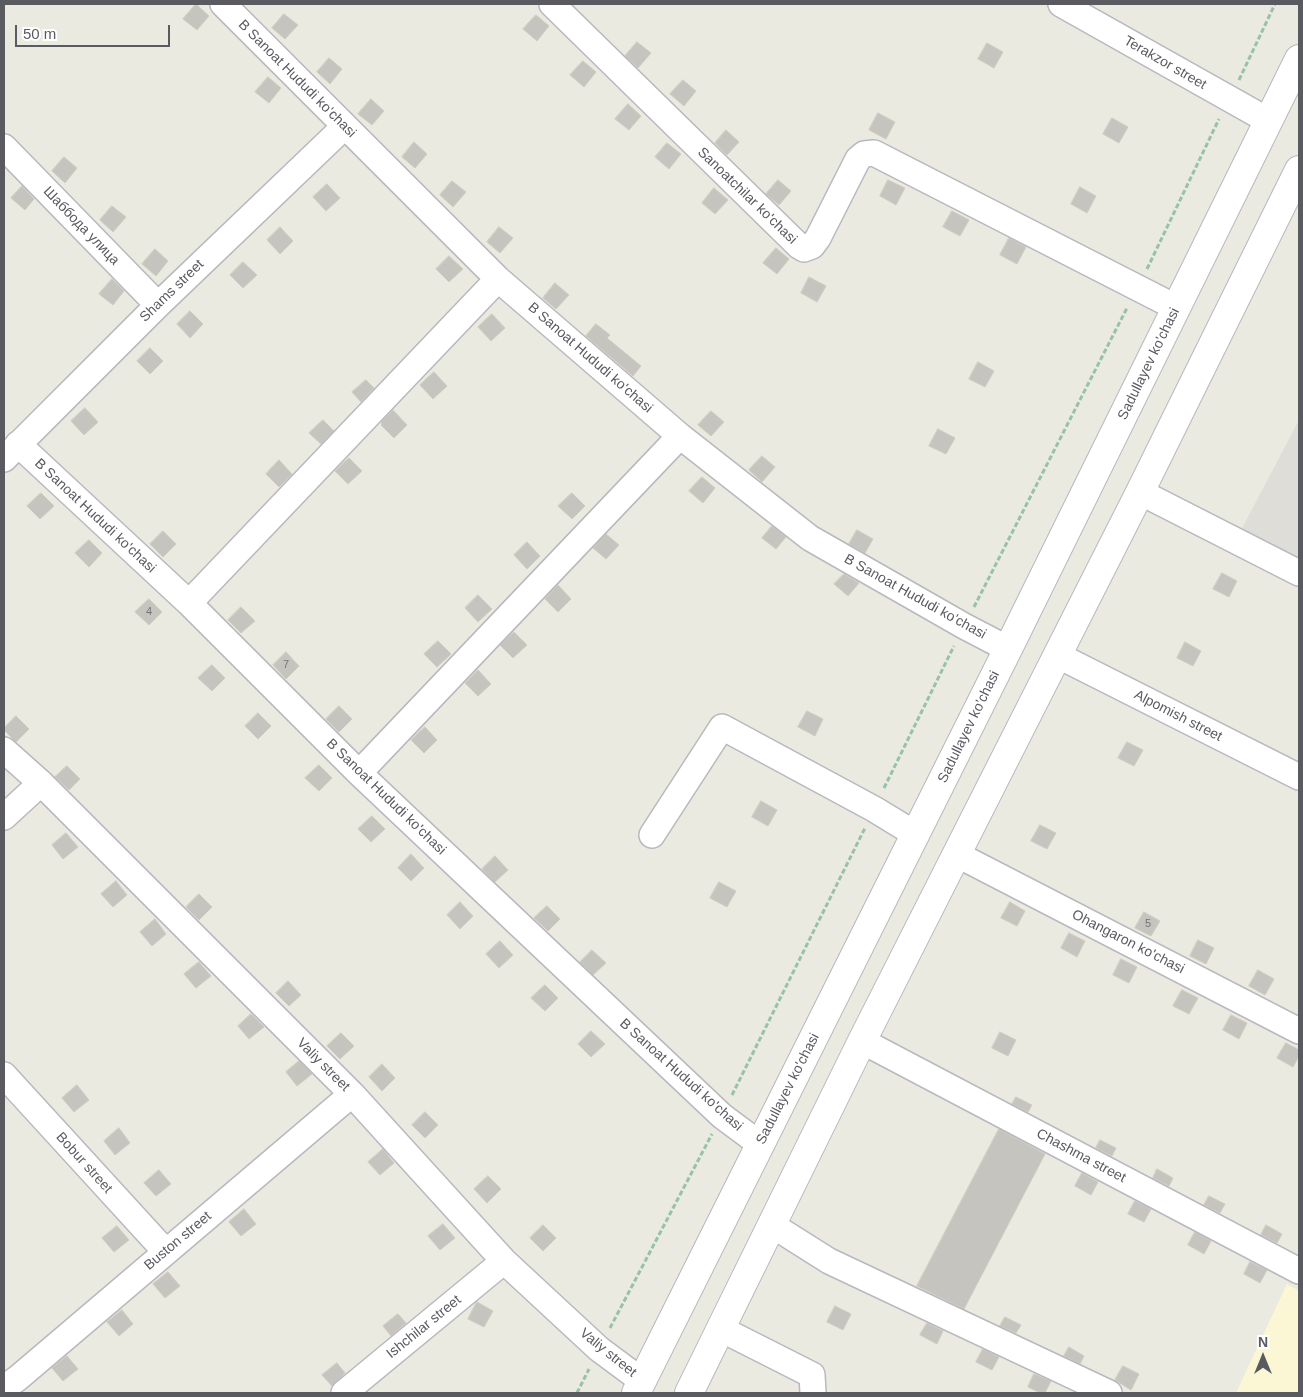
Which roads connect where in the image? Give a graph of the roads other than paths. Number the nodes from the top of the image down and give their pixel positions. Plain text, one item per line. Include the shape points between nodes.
1 (223, 4) edge
2 (552, 4) edge
3 (1061, 4) edge
4 (1299, 58) edge
5 (1269, 121) junction
6 (344, 127) junction
7 (4, 147) edge
8 (1299, 170) edge
9 (498, 279) junction
10 (158, 304) junction
11 (1177, 308) junction
12 (680, 436) junction
13 (11, 451) edge
14 (1140, 492) junction
15 (1299, 573) edge
16 (189, 603) junction
17 (1008, 649) junction
18 (1057, 655) junction
19 (4, 750) edge
20 (360, 773) junction
21 (1299, 777) edge
22 (41, 783) junction
23 (4, 817) edge
24 (916, 834) junction
25 (652, 836) dead end
26 (956, 854) junction
27 (1299, 1031) edge
28 (862, 1041) junction
29 (4, 1074) edge
30 (352, 1094) junction
31 (760, 1145) junction
32 (772, 1225) junction
33 (165, 1251) junction
34 (504, 1261) junction
35 (1299, 1270) edge
36 (721, 1328) junction
37 (639, 1387) edge
38 (4, 1388) edge
39 (344, 1393) edge
40 (689, 1393) edge
41 (813, 1393) edge
42 (1109, 1393) edge

1 - 6 street, B Sanoat Hududi ko'chasi
2 - 11 street, Sanoatchilar ko'chasi via 804,249 812,246 818,238 858,158 874,153
3 - 5 street, Terakzor street
4 - 5 main road, Sadullayev ko'chasi
5 - 11 main road, Sadullayev ko'chasi
6 - 9 street, B Sanoat Hududi ko'chasi
6 - 10 street, Shams street
7 - 10 street, Шаббода улица
8 - 14 main road
9 - 12 street, B Sanoat Hududi ko'chasi
9 - 16 street
10 - 13 street, Shams street
11 - 17 main road, Sadullayev ko'chasi
12 - 17 street, B Sanoat Hududi ko'chasi via 810,538
12 - 20 street
13 - 16 street, B Sanoat Hududi ko'chasi
14 - 15 street
14 - 18 main road
16 - 20 street, B Sanoat Hududi ko'chasi
17 - 24 main road, Sadullayev ko'chasi
18 - 21 street, Alpomish street
18 - 26 main road
19 - 22 street, Valiy street
20 - 31 street, B Sanoat Hududi ko'chasi via 722,1116
22 - 23 street
22 - 30 street, Valiy street
24 - 25 street via 722,727
24 - 31 main road, Sadullayev ko'chasi
26 - 27 street, Ohangaron ko'chasi
26 - 28 main road
28 - 32 main road
28 - 35 street, Chashma street
29 - 33 street, Bobur street
30 - 33 street, Buston street
30 - 34 street, Valiy street
31 - 37 main road, Sadullayev ko'chasi
32 - 36 main road
32 - 42 street via 829,1261
33 - 38 street, Buston street
34 - 37 street, Valiy street
34 - 39 street, Ishchilar street
36 - 40 main road
36 - 41 street via 812,1375

